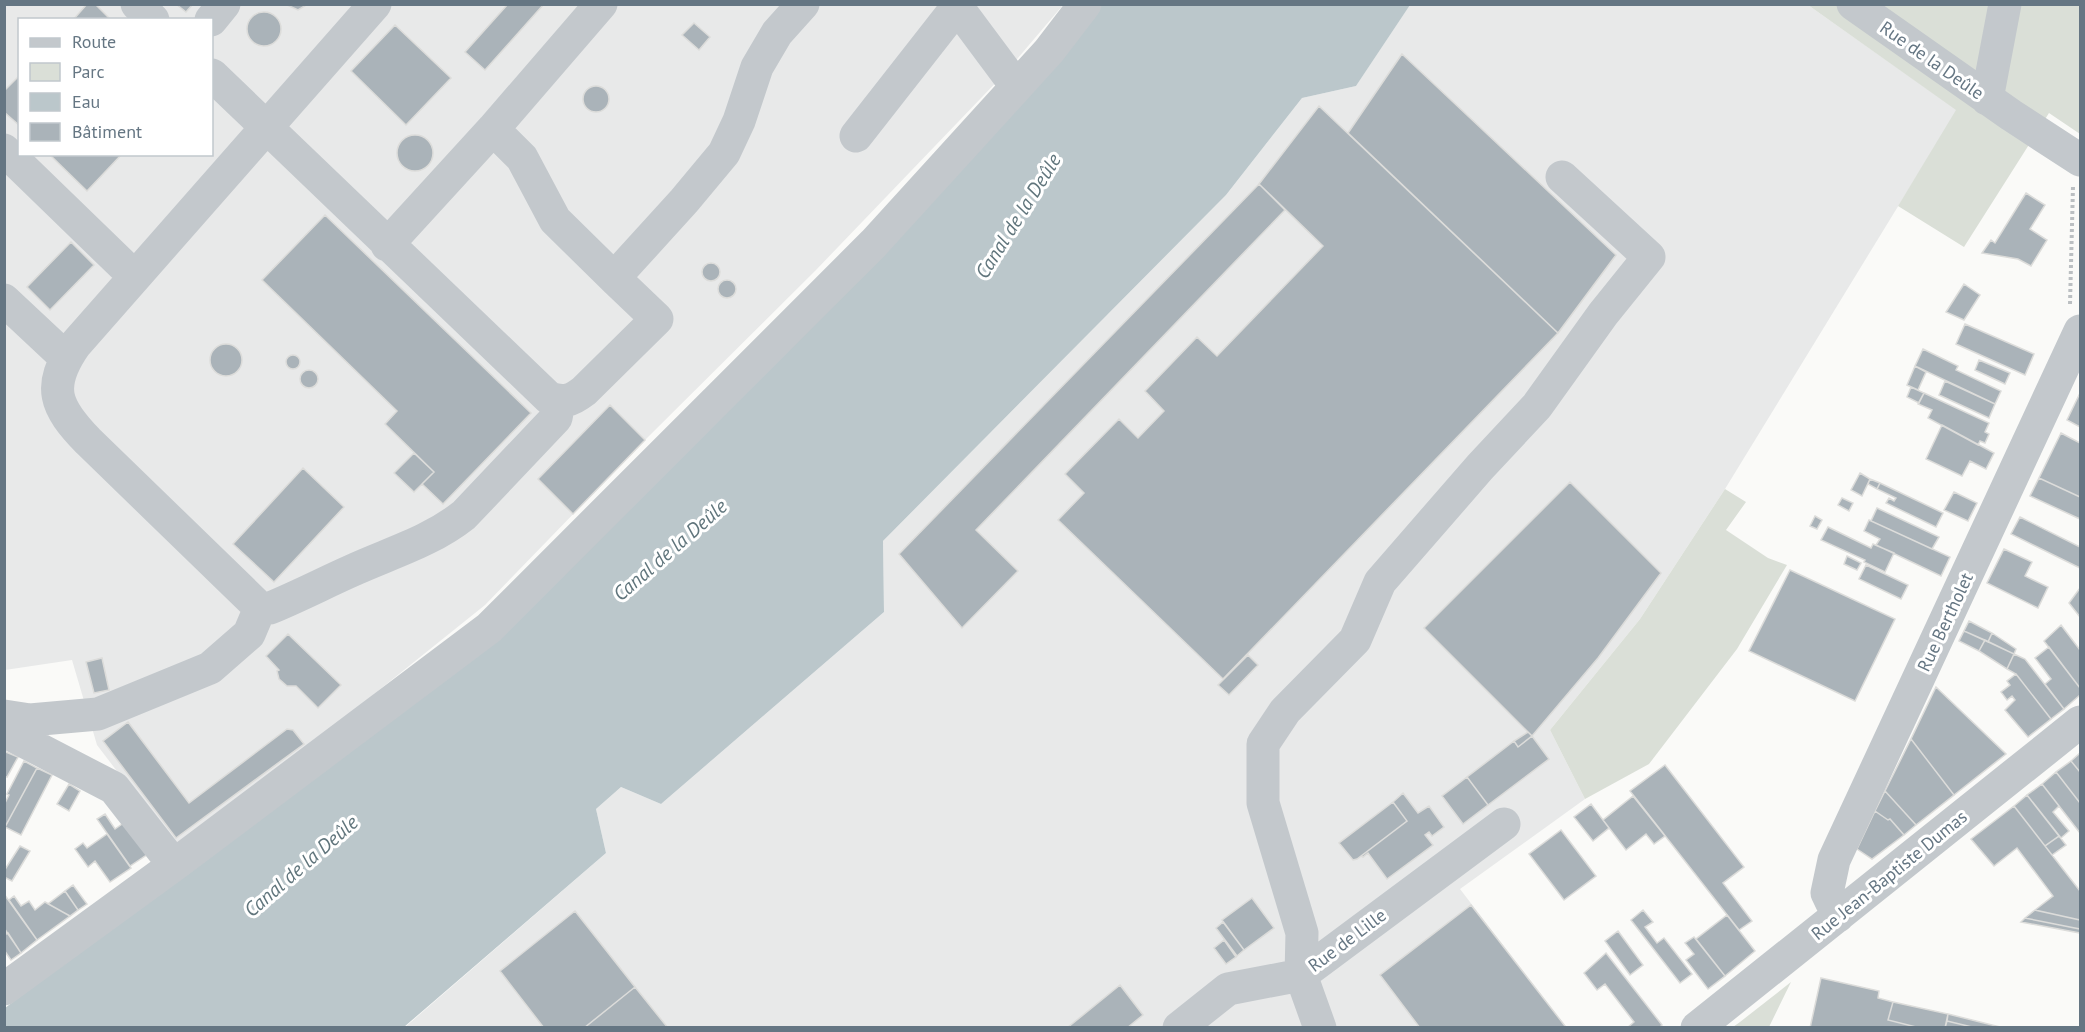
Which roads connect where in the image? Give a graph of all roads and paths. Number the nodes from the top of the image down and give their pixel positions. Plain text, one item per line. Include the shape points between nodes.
1 (138, 4) edge
2 (224, 4) edge
3 (375, 4) edge
4 (601, 4) edge
5 (803, 4) edge
6 (1085, 4) edge
7 (1853, 4) edge
8 (2005, 4) edge
9 (956, 6) edge
10 (151, 18) edge
11 (213, 18) edge
12 (213, 76) edge
13 (1016, 86) junction
14 (1999, 107) junction
15 (265, 128) junction
16 (493, 129) junction
17 (856, 136) dead end
18 (4, 150) edge
19 (2077, 158) edge
20 (1562, 177) dead end
21 (387, 245) junction
22 (135, 277) junction
23 (614, 278) junction
24 (4, 300) edge
25 (2075, 320) edge
26 (66, 358) junction
27 (559, 402) junction
28 (260, 608) junction
29 (4, 716) edge
30 (2080, 722) edge
31 (4, 731) edge
32 (1504, 824) dead end
33 (174, 865) junction
34 (1838, 916) junction
35 (1301, 975) junction
36 (4, 988) edge
37 (1179, 1028) edge
38 (1320, 1028) edge
39 (1697, 1028) edge

1 - 10 street
2 - 11 street
3 - 15 street
4 - 16 street
5 - 23 street via 777,33 757,67 724,153
6 - 13 street
7 - 14 street, Rue de la Deûle
8 - 14 street
9 - 13 street
9 - 17 street
12 - 15 street
13 - 33 street via 874,243 489,628
14 - 19 street, Rue de la Deûle
15 - 21 street
15 - 22 street
16 - 21 street
16 - 23 street via 522,158 555,220
18 - 22 street
19 - 25 path
20 - 35 street via 1649,257 1537,406 1380,582 1355,640 1285,711 1263,744 1263,803 1302,933
21 - 27 street via 549,398
22 - 26 street
23 - 27 street via 657,319 584,391 572,400
24 - 26 street
25 - 34 street, Rue Bertholet via 1834,860 1827,893
26 - 28 street via 60,371 57,401 69,421
27 - 28 street via 556,418 451,525 270,609
28 - 29 street via 249,634 210,668 98,714 30,720
30 - 34 street, Rue Jean-Baptiste Dumas
31 - 33 street via 114,788
32 - 35 street, Rue de Lille
33 - 36 street
34 - 39 street, Rue Jean-Baptiste Dumas
35 - 37 street, Rue de Lille via 1228,988
35 - 38 street

